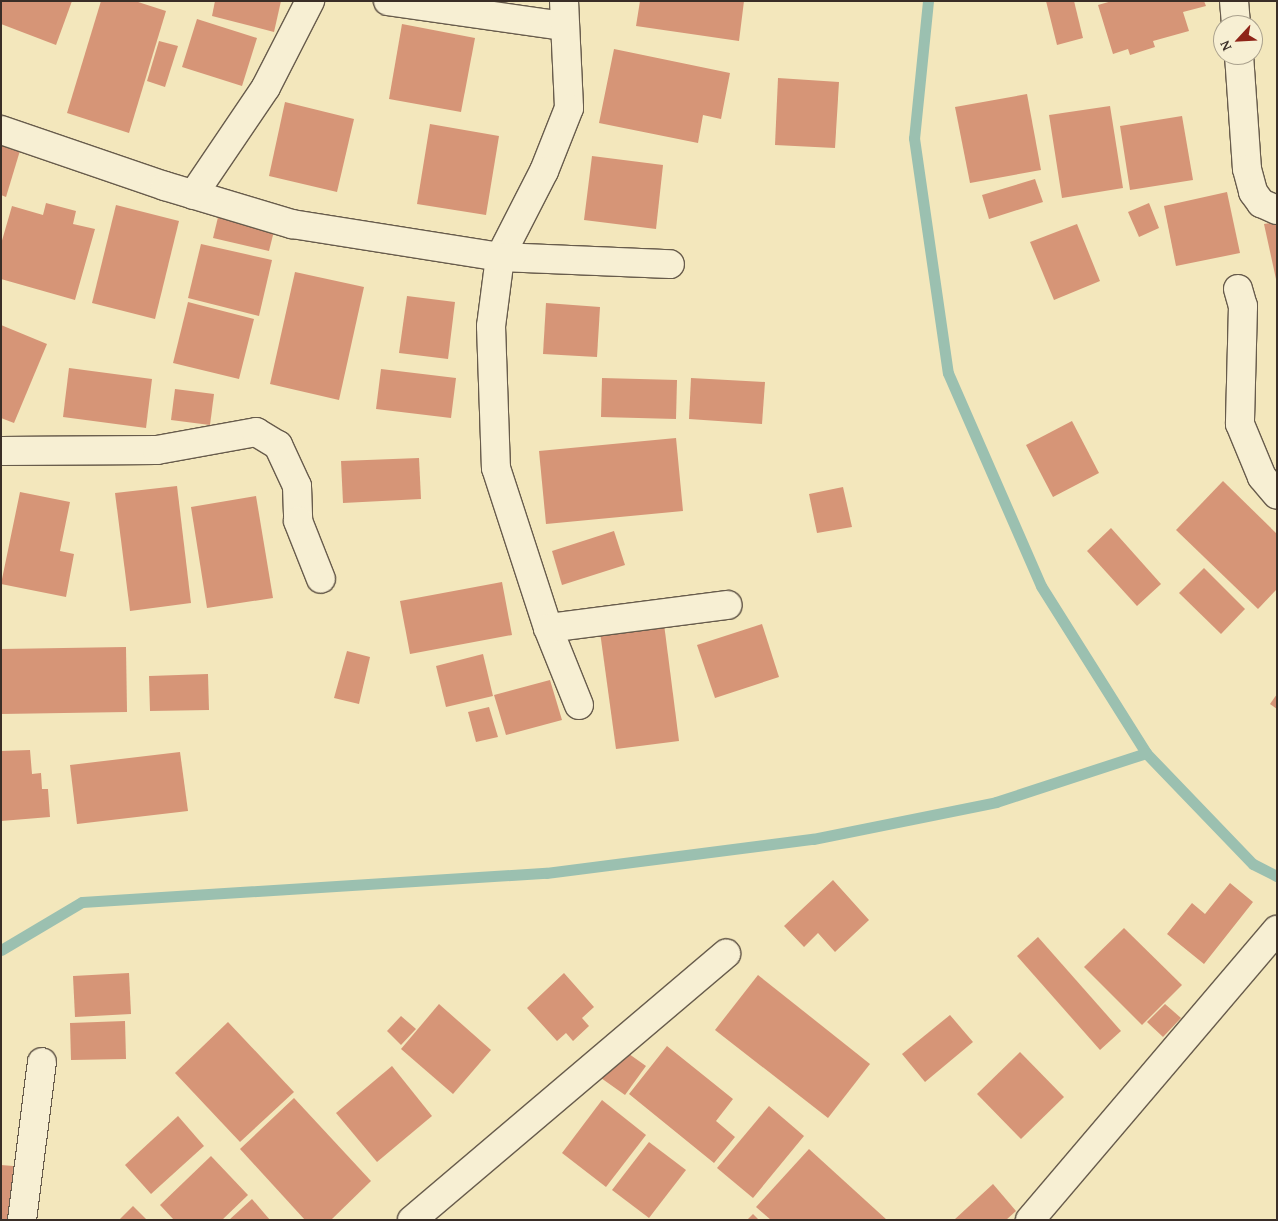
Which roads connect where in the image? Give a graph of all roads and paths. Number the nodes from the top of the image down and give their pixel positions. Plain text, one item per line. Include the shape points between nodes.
1 (310, 1) edge
2 (388, 1) edge
3 (1234, 1) edge
4 (564, 13) edge
5 (1235, 15) edge
6 (1240, 65) edge
7 (1, 130) edge
8 (193, 195) junction
9 (1277, 210) edge
10 (500, 256) junction
11 (670, 264) dead end
12 (1238, 289) dead end
13 (1, 451) edge
14 (1277, 495) edge
15 (321, 579) dead end
16 (728, 605) dead end
17 (548, 628) junction
18 (579, 705) dead end
19 (1277, 930) edge
20 (726, 954) dead end
21 (42, 1062) dead end
22 (22, 1220) edge
23 (412, 1220) edge
24 (1030, 1220) edge

1 - 8 street via 266,87
2 - 4 street
3 - 5 street
4 - 10 street via 569,108 544,171
6 - 9 street via 1247,169 1253,192 1261,203
7 - 8 street
8 - 10 street via 292,224
10 - 11 street
10 - 17 street via 491,326 496,468
12 - 14 street via 1243,306 1240,424 1262,477
13 - 15 street via 157,450 256,432 278,445 297,486 298,521
16 - 17 street
17 - 18 street
19 - 24 street
20 - 23 street
21 - 22 street

